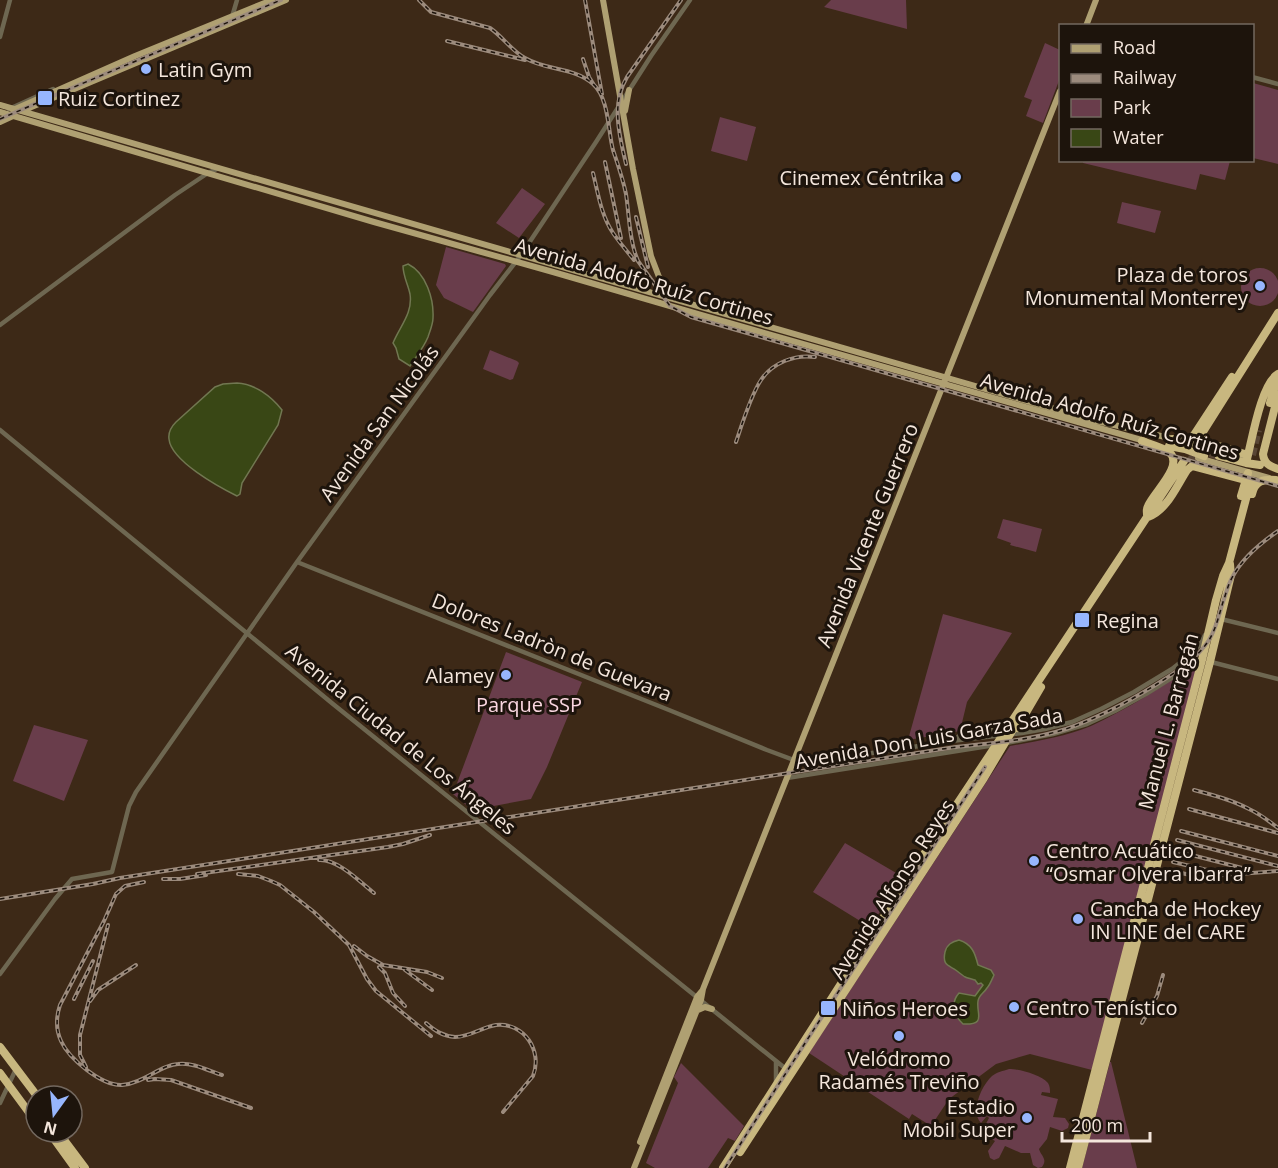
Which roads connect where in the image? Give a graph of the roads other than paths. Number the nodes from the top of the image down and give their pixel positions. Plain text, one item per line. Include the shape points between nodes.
1 (10, 0) edge
2 (237, 0) edge
3 (272, 0) edge
4 (286, 0) edge
5 (601, 0) edge
6 (690, 0) edge
7 (1096, 0) edge
8 (232, 17) junction
9 (1087, 24) edge
10 (0, 37) edge
11 (128, 59) junction
12 (126, 68) junction
13 (109, 71) junction
14 (1254, 78) edge
15 (1278, 84) edge
16 (629, 90) junction
17 (1059, 94) edge
18 (30, 99) junction
19 (620, 104) junction
20 (10, 108) junction
21 (32, 109) junction
22 (0, 112) edge
23 (25, 112) junction
24 (15, 117) junction
25 (624, 117) junction
26 (0, 124) edge
27 (215, 166) junction
28 (208, 173) junction
29 (520, 255) junction
30 (516, 261) junction
31 (629, 286) junction
32 (626, 293) junction
33 (671, 299) junction
34 (703, 307) junction
35 (675, 308) junction
36 (1278, 313) edge
37 (701, 315) junction
38 (0, 325) edge
39 (1274, 325) edge
40 (1246, 365) junction
41 (1278, 376) edge
42 (945, 381) junction
43 (1275, 397) edge
44 (0, 430) edge
45 (1258, 430) tunnel mouth
46 (1142, 441) junction
47 (1200, 441) junction
48 (1171, 443) junction
49 (1204, 456) dead end
50 (1219, 456) tunnel mouth
51 (1247, 457) junction
52 (1186, 461) tunnel mouth
53 (1259, 461) junction
54 (1278, 475) edge
55 (1248, 477) junction
56 (1147, 517) junction
57 (1234, 545) junction
58 (297, 562) junction
59 (1217, 617) junction
60 (1209, 628) junction
61 (247, 633) junction
62 (1278, 633) edge
63 (1064, 641) junction
64 (1206, 661) junction
65 (1278, 680) edge
66 (1012, 714) junction
67 (1024, 714) junction
68 (1002, 729) junction
69 (1012, 738) junction
70 (991, 746) junction
71 (886, 752) junction
72 (794, 761) junction
73 (890, 762) junction
74 (1173, 770) junction
75 (787, 778) junction
76 (1167, 821) junction
77 (946, 829) junction
78 (928, 848) junction
79 (927, 865) junction
80 (861, 966) junction
81 (848, 972) junction
82 (0, 974) edge
83 (699, 999) junction
84 (712, 1009) junction
85 (697, 1010) junction
86 (0, 1047) edge
87 (0, 1055) edge
88 (776, 1061) junction
89 (798, 1064) junction
90 (0, 1067) edge
91 (16, 1069) junction
92 (784, 1072) junction
93 (0, 1073) edge
94 (25, 1084) edge
95 (28, 1084) edge
96 (10, 1086) junction
97 (24, 1086) edge
98 (776, 1086) junction
99 (0, 1096) edge
100 (24, 1099) edge
101 (0, 1103) edge
102 (24, 1105) edge
103 (56, 1144) edge
104 (59, 1144) edge
105 (65, 1144) edge
106 (69, 1144) edge
107 (731, 1166) edge
108 (79, 1167) edge
109 (632, 1168) edge
110 (723, 1168) edge
111 (1070, 1168) edge
112 (1078, 1168) edge

1 - 10 street
2 - 8 street
3 - 8 main road
4 - 12 main road
5 - 19 main road
6 - 16 street, Avenida San Nicolás
7 - 9 main road
8 - 11 main road
11 - 13 main road
11 - 18 street
12 - 13 main road
12 - 21 street
13 - 22 main road
13 - 26 main road
14 - 15 street
16 - 19 street, Avenida San Nicolás
16 - 25 main road
17 - 42 main road, Avenida Vicente Guerrero
18 - 20 street
18 - 21 street via 28,106
19 - 25 main road
19 - 29 street, Avenida San Nicolás
19 - 33 main road via 648,262
20 - 22 main road, Avenida Adolfo Ruíz Cortines
20 - 23 main road, Avenida Adolfo Ruíz Cortines
21 - 23 street
22 - 24 main road, Avenida Adolfo Ruíz Cortines
23 - 24 street
23 - 27 main road, Avenida Adolfo Ruíz Cortines
24 - 26 street
24 - 28 main road, Avenida Adolfo Ruíz Cortines
25 - 33 main road via 652,259
27 - 28 street
27 - 29 main road, Avenida Adolfo Ruíz Cortines
28 - 30 main road, Avenida Adolfo Ruíz Cortines
28 - 38 street
29 - 30 street, Avenida San Nicolás
29 - 31 main road, Avenida Adolfo Ruíz Cortines
30 - 32 main road, Avenida Adolfo Ruíz Cortines
30 - 58 street, Avenida San Nicolás
31 - 32 main road
31 - 33 main road, Avenida Adolfo Ruíz Cortines
32 - 35 main road, Avenida Adolfo Ruíz Cortines
33 - 34 main road, Avenida Adolfo Ruíz Cortines
33 - 35 main road
34 - 37 main road
34 - 42 main road, Avenida Adolfo Ruíz Cortines
35 - 37 main road, Avenida Adolfo Ruíz Cortines
36 - 39 highway
37 - 42 main road, Avenida Adolfo Ruíz Cortines
39 - 40 highway
40 - 47 highway via 1237,387
40 - 48 highway via 1229,381 1194,435
41 - 43 highway
41 - 51 highway via 1273,377 1263,396
42 - 46 main road, Avenida Adolfo Ruíz Cortines
42 - 48 main road, Avenida Adolfo Ruíz Cortines
42 - 72 main road, Avenida Vicente Guerrero
43 - 45 highway via 1264,410
43 - 53 highway
43 - 54 highway via 1263,454 1265,462
44 - 61 street, Avenida Ciudad de Los Ángeles
46 - 48 main road, Avenida Adolfo Ruíz Cortines
46 - 56 highway via 1166,450 1174,459 1148,506
47 - 48 main road, Avenida Adolfo Ruíz Cortines
47 - 51 highway
48 - 49 highway
48 - 55 main road, Avenida Adolfo Ruíz Cortines
50 - 53 highway via 1246,463
51 - 53 main road, Avenida Adolfo Ruíz Cortines
52 - 56 highway, Avenida Alfonso Reyes
53 - 54 main road, Avenida Adolfo Ruíz Cortines
54 - 55 main road, Avenida Adolfo Ruíz Cortines
54 - 57 highway via 1255,486 1239,541
55 - 56 highway via 1192,466 1162,509
55 - 57 highway via 1231,536
56 - 63 highway, Avenida Alfonso Reyes
57 - 59 highway, Manuel L. Barragán via 1229,563 1231,575
58 - 61 street, Avenida San Nicolás
58 - 72 street, Dolores Ladròn de Guevara
59 - 60 highway, Manuel L. Barragán
59 - 62 street
59 - 64 highway, Manuel L. Barragán
60 - 64 highway, Manuel L. Barragán
60 - 69 street, Avenida Don Luis Garza Sada via 1200,645 1186,658 1134,692 1072,722
61 - 82 street, Avenida San Nicolás via 136,792 112,872 72,879
61 - 83 street, Avenida Ciudad de Los Ángeles
63 - 66 highway via 1057,645
63 - 67 highway via 1063,652
63 - 77 highway, Avenida Alfonso Reyes via 1000,752
64 - 65 street
64 - 69 street, Avenida Don Luis Garza Sada via 1196,660 1170,680 1087,724 1053,734
64 - 74 highway, Manuel L. Barragán
64 - 76 highway, Manuel L. Barragán
66 - 67 highway
66 - 68 highway
67 - 69 highway
68 - 69 highway
68 - 69 highway
68 - 70 highway
68 - 71 street, Avenida Don Luis Garza Sada
69 - 70 street, Avenida Don Luis Garza Sada
69 - 79 highway
70 - 73 street, Avenida Don Luis Garza Sada
70 - 78 highway
71 - 72 street, Avenida Don Luis Garza Sada via 806,763
71 - 73 street
72 - 75 main road, Avenida Vicente Guerrero
73 - 75 street, Avenida Don Luis Garza Sada
74 - 76 highway via 1165,812
74 - 111 highway, Manuel L. Barragán
75 - 83 main road, Avenida Vicente Guerrero
76 - 112 highway, Manuel L. Barragán
77 - 78 highway, Avenida Alfonso Reyes
77 - 79 highway, Avenida Alfonso Reyes
78 - 81 highway, Avenida Alfonso Reyes
79 - 80 highway, Avenida Alfonso Reyes
80 - 81 highway
80 - 89 highway, Avenida Alfonso Reyes
81 - 92 highway, Avenida Alfonso Reyes
83 - 84 street, Avenida Ciudad de Los Ángeles
83 - 85 main road, Avenida Vicente Guerrero
83 - 109 main road, Avenida Vicente Guerrero
84 - 85 main road
84 - 88 street, Avenida Ciudad de Los Ángeles
85 - 109 main road, Avenida Vicente Guerrero
86 - 91 highway
87 - 97 highway
88 - 92 street, Avenida Ciudad de Los Ángeles
88 - 98 street
89 - 92 highway
89 - 107 highway, Avenida Alfonso Reyes
90 - 100 highway
91 - 95 highway
91 - 96 street
92 - 98 highway, Avenida Alfonso Reyes
93 - 96 highway
94 - 96 highway
96 - 99 street
96 - 101 street
96 - 102 highway
98 - 110 highway, Avenida Alfonso Reyes
103 - 108 highway
104 - 108 highway
105 - 108 highway
106 - 108 highway

